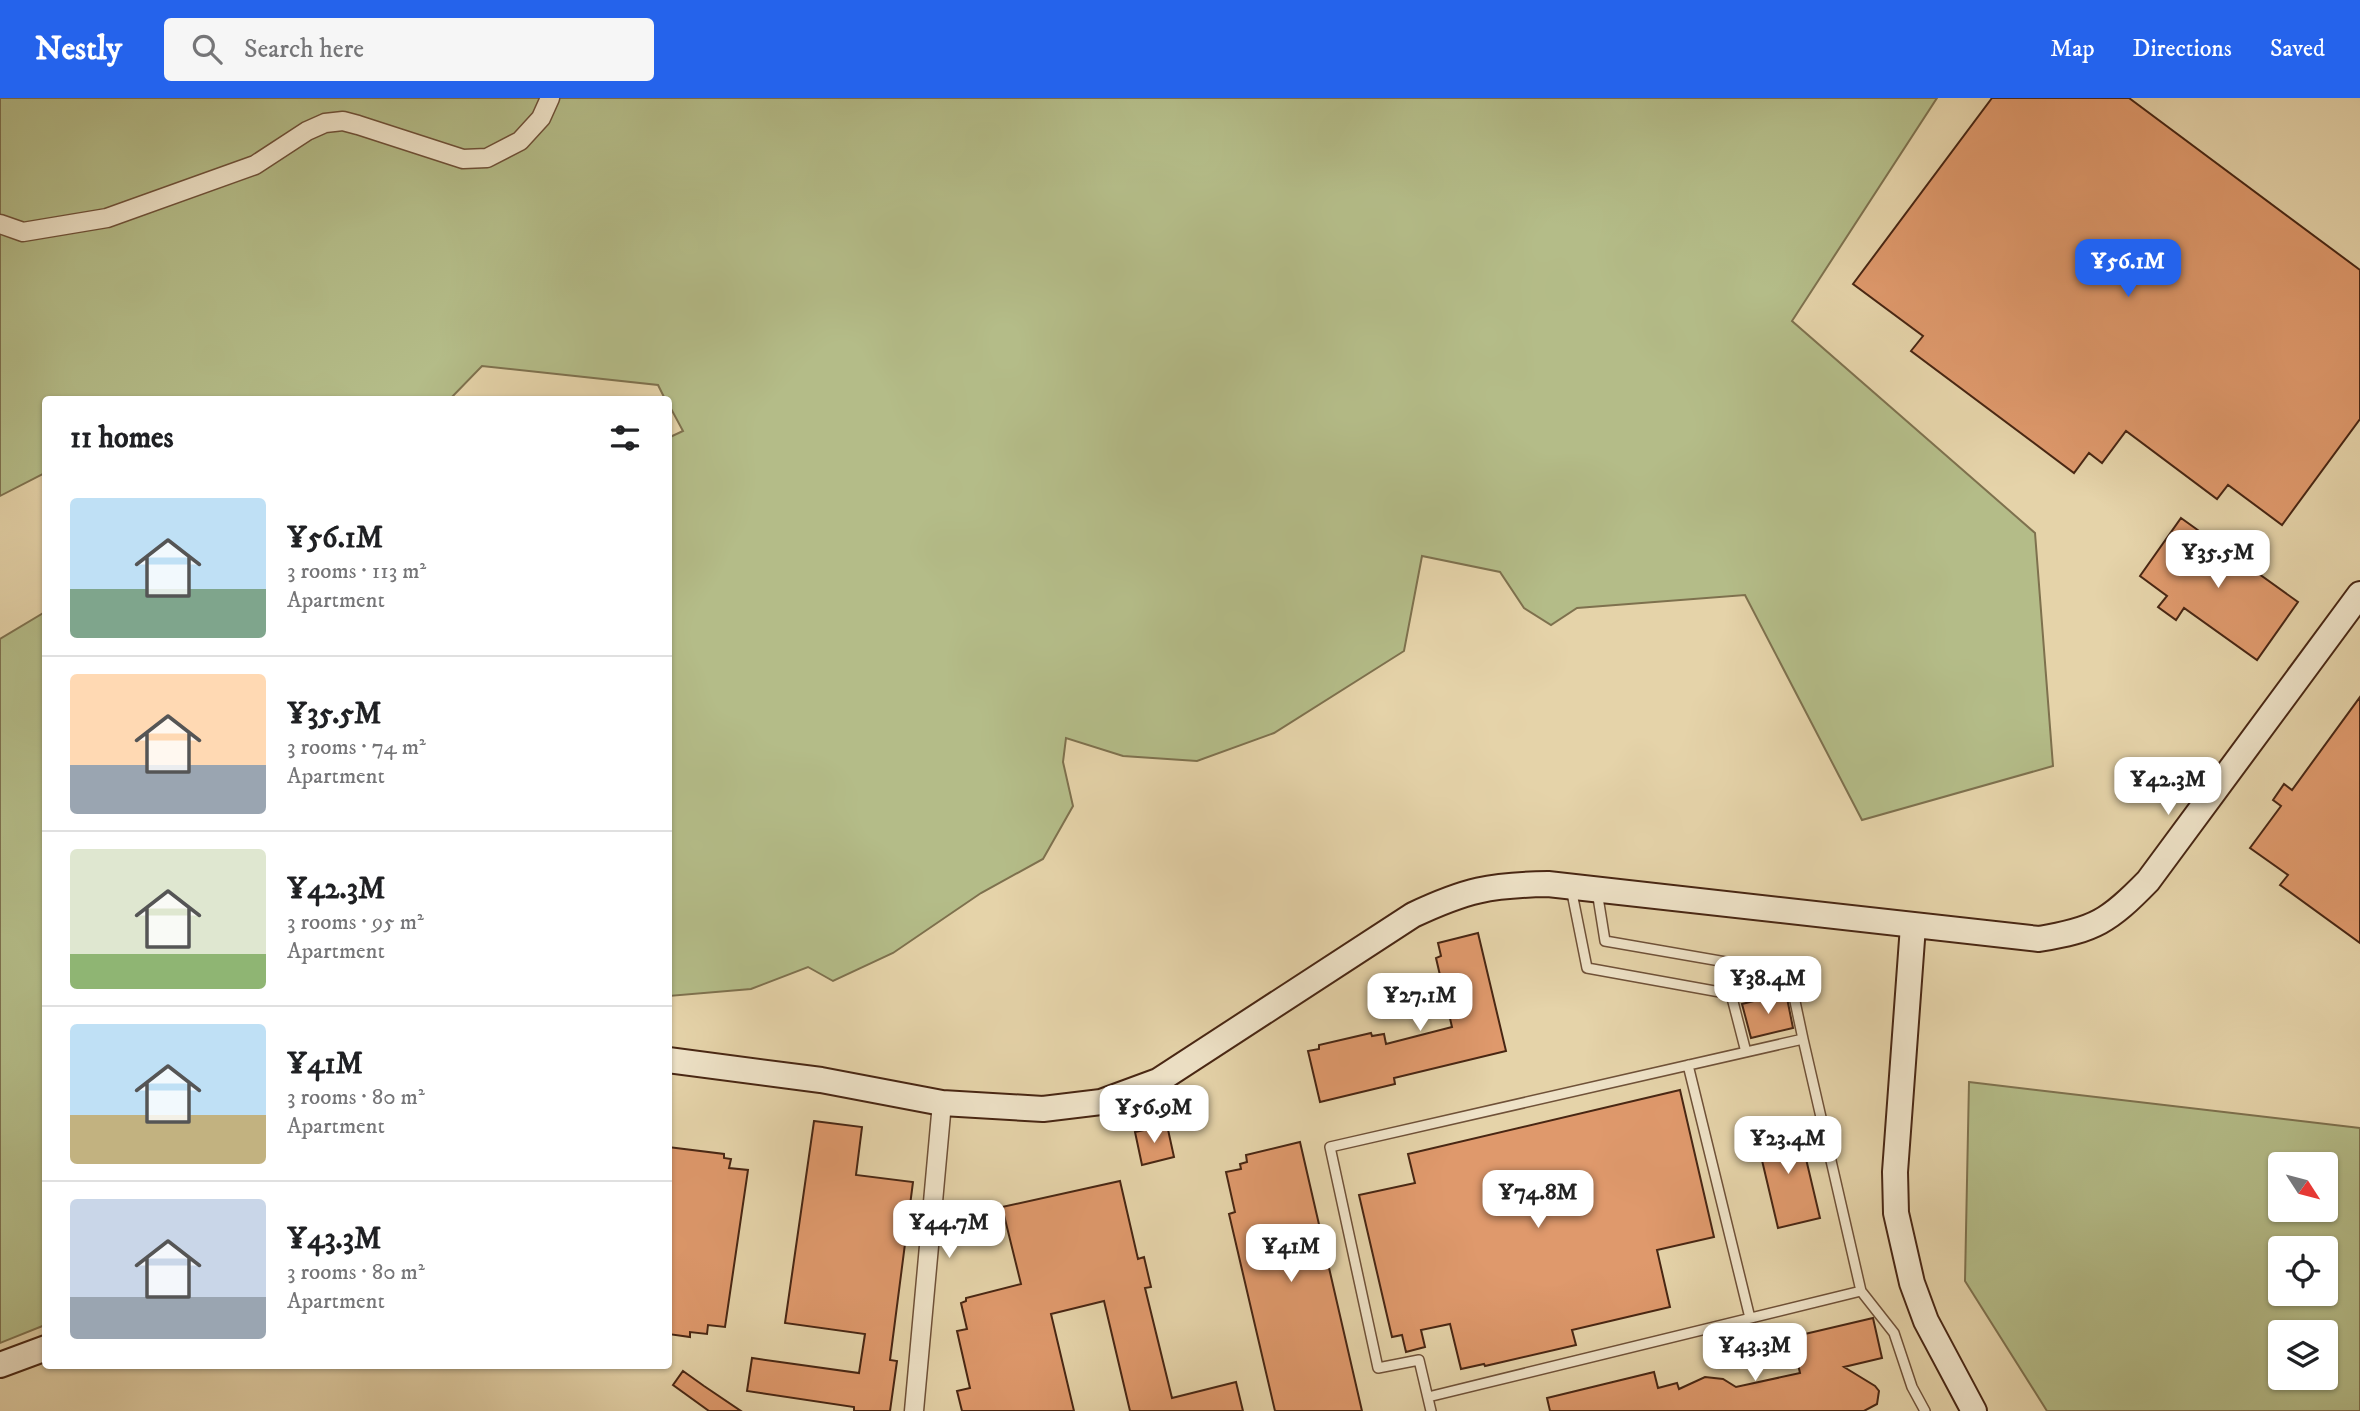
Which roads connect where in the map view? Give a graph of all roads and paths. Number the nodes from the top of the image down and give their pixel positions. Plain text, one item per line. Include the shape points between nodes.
1 (550, 98) edge
2 (0, 224) edge
3 (2360, 594) edge
4 (1570, 887) junction
5 (1597, 890) junction
6 (1913, 926) junction
7 (1803, 1039) junction
8 (1746, 1052) junction
9 (672, 1061) edge
10 (1688, 1065) junction
11 (942, 1102) junction
12 (1861, 1291) junction
13 (1750, 1318) junction
14 (42, 1349) edge
15 (0, 1365) edge
16 (1428, 1397) junction
17 (914, 1411) edge
18 (1431, 1411) edge
19 (1925, 1411) edge
20 (1974, 1411) edge

1 - 2 street via 541,118 520,141 487,158 463,159 343,121 325,123 255,165 107,218 23,232
3 - 6 street via 2148,881 2116,914 2076,933 2039,939
4 - 5 street
4 - 8 lane via 1587,968 1731,994
4 - 11 street via 1499,885 1456,894 1413,915 1158,1081 1101,1102 1043,1109
5 - 6 street
5 - 7 lane via 1605,941 1789,973
6 - 20 street via 1896,1213 1926,1321
7 - 8 lane
7 - 12 lane
8 - 10 lane
9 - 11 street
10 - 13 lane
10 - 16 lane via 1330,1147 1378,1368 1419,1360
11 - 17 street
12 - 13 lane
12 - 19 lane via 1894,1333
13 - 16 lane
14 - 15 street
16 - 18 lane

